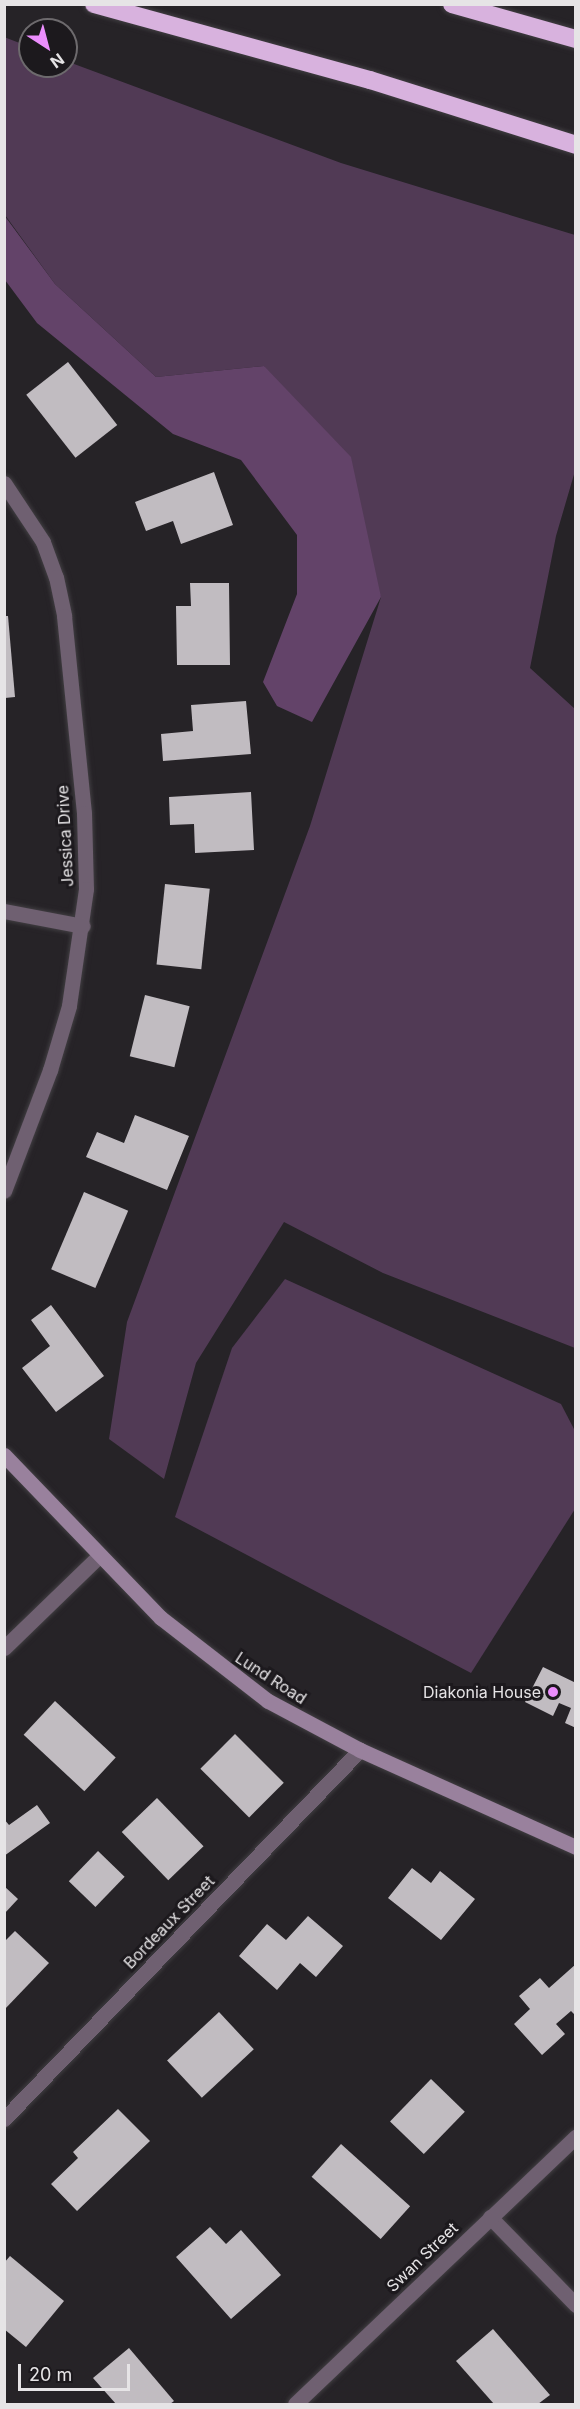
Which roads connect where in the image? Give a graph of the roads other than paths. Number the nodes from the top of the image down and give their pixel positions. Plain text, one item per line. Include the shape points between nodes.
1 (94, 4) edge
2 (452, 4) edge
3 (576, 39) edge
4 (576, 145) edge
5 (4, 483) edge
6 (4, 911) edge
7 (83, 926) junction
8 (4, 1191) edge
9 (4, 1455) edge
10 (98, 1557) junction
11 (4, 1648) edge
12 (360, 1750) junction
13 (576, 1847) edge
14 (4, 2119) edge
15 (576, 2136) edge
16 (490, 2217) junction
17 (576, 2305) edge
18 (295, 2404) edge

1 - 4 highway via 370,80
2 - 3 highway
5 - 7 street, Jessica Drive via 43,542 64,615 84,813
6 - 7 street
7 - 8 street, Jessica Drive via 69,1006 50,1070
9 - 10 street, Lund Road
10 - 11 street
10 - 12 street, Lund Road via 213,1661 268,1701
12 - 13 street, Lund Road
12 - 14 street, Bordeaux Street
15 - 16 street, Swan Street
16 - 17 street
16 - 18 street, Swan Street

